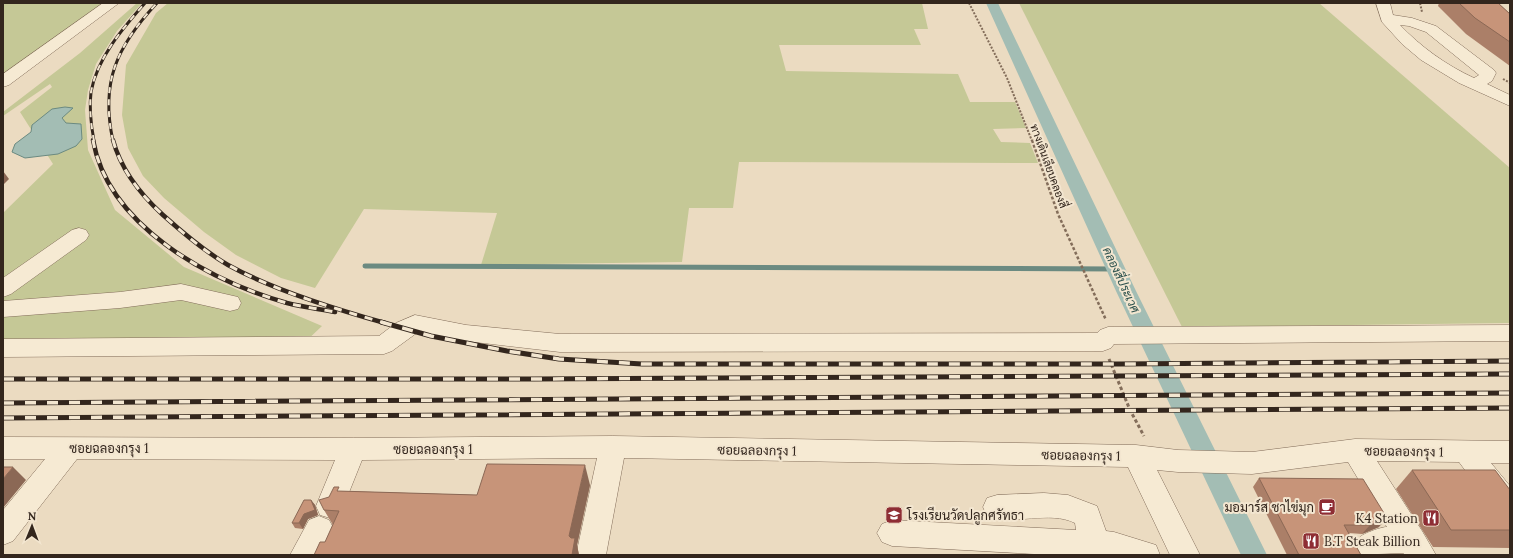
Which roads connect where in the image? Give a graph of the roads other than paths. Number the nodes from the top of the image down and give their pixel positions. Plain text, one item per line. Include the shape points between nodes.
1 (112, 3) edge
2 (1383, 3) edge
3 (1387, 19) junction
4 (3, 82) edge
5 (1474, 84) junction
6 (1510, 101) edge
7 (79, 235) dead end
8 (3, 289) edge
9 (230, 302) dead end
10 (3, 309) edge
11 (1510, 333) edge
12 (3, 348) edge
13 (613, 447) junction
14 (3, 448) edge
15 (70, 448) junction
16 (353, 449) junction
17 (1356, 450) junction
18 (1467, 452) junction
19 (1510, 452) edge
20 (1157, 459) junction
21 (997, 507) dead end
22 (1510, 508) edge
23 (3, 532) edge
24 (892, 533) dead end
25 (1411, 539) edge
26 (1109, 548) edge
27 (305, 555) edge
28 (591, 555) edge
29 (1145, 555) edge
30 (1185, 555) edge
31 (1368, 555) edge

1 - 4 street
2 - 3 street
3 - 5 street via 1407,41 1427,57
3 - 5 street via 1412,22 1431,29 1488,73 1486,78
5 - 6 street
7 - 8 street
9 - 10 street via 181,292 120,300
11 - 12 street via 560,343 473,334 415,323 384,345
13 - 16 street, ซอยฉลองกรุง 1
13 - 20 street, ซอยฉลองกรุง 1
13 - 28 street
14 - 15 street, ซอยฉลองกรุง 1
15 - 16 street, ซอยฉลองกรุง 1
15 - 23 street
16 - 27 street
17 - 18 street, ซอยฉลองกรุง 1
17 - 20 street, ซอยฉลองกรุง 1 via 1252,463
17 - 25 street
18 - 19 street, ซอยฉลองกรุง 1
18 - 22 street
20 - 30 street
21 - 26 street via 1066,506 1080,510 1087,515
24 - 26 street
25 - 31 street via 1383,540 1369,547
26 - 29 street

